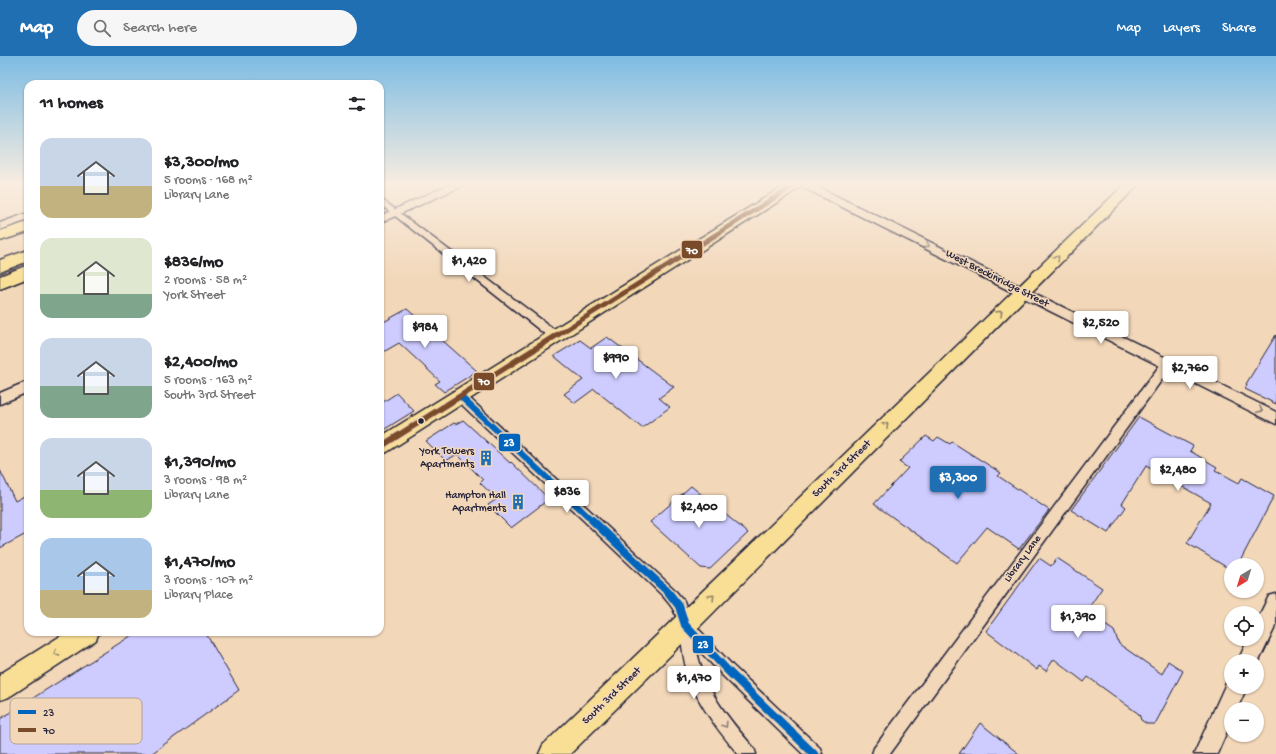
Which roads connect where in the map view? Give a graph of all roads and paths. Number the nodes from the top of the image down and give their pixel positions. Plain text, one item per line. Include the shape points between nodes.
1 (400, 217) edge
2 (744, 217) edge
3 (870, 217) edge
4 (1099, 217) edge
5 (24, 218) edge
6 (0, 227) edge
7 (24, 228) edge
8 (0, 236) edge
9 (24, 257) edge
10 (0, 266) edge
11 (24, 274) edge
12 (0, 283) edge
13 (1023, 292) junction
14 (555, 336) junction
15 (1167, 364) junction
16 (24, 388) edge
17 (461, 396) junction
18 (0, 399) edge
19 (1276, 418) edge
20 (384, 444) edge
21 (1276, 603) edge
22 (685, 625) junction
23 (82, 636) edge
24 (1251, 654) edge
25 (0, 688) edge
26 (1233, 694) edge
27 (552, 754) edge
28 (748, 754) edge
29 (814, 754) edge
30 (880, 754) edge
31 (1205, 754) edge

1 - 14 street
2 - 14 main road
3 -> 13 street, West Breckinridge Street
13 -> 4 main road, South 3rd Street
5 - 6 street
7 - 8 highway
9 - 10 highway
11 - 12 highway
13 - 15 street, West Breckinridge Street
22 -> 13 main road, South 3rd Street
14 - 17 main road
15 -> 19 street, West Breckinridge Street
15 - 30 street, Library Lane
16 - 18 street
17 - 20 main road
17 - 22 street via 668,592 679,606
21 - 24 main road
22 - 27 main road, South 3rd Street
22 -> 28 street via 694,672 701,687 728,730
22 - 29 street via 728,671
23 -> 25 main road
26 - 31 main road

